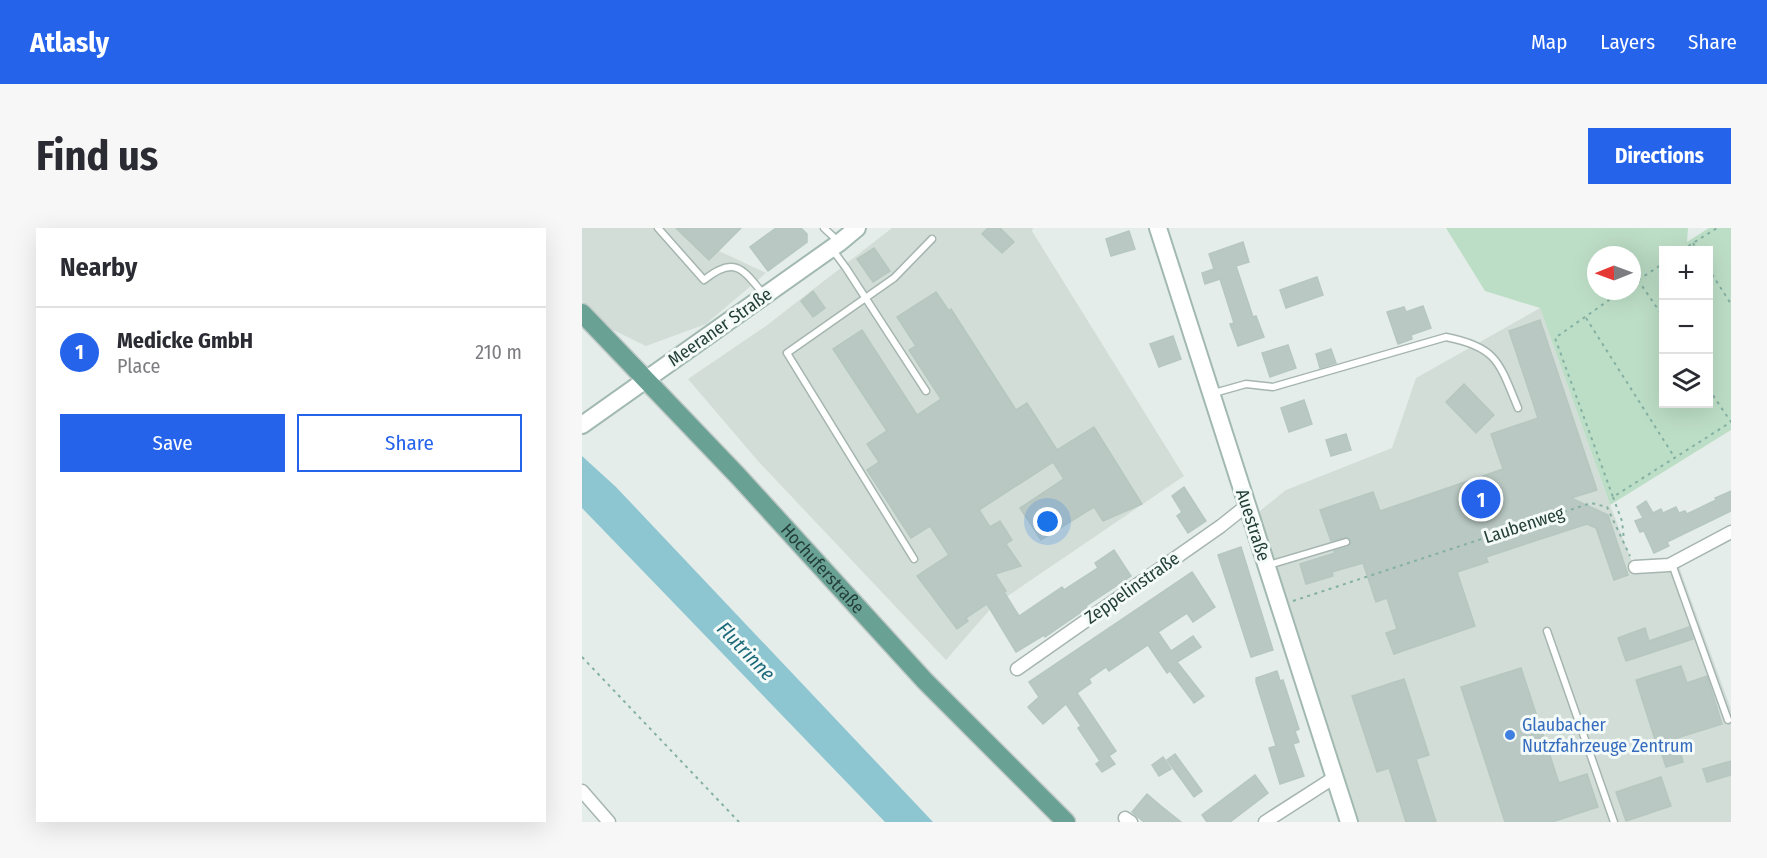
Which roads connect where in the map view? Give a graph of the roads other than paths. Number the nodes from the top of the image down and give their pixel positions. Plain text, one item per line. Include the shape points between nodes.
1 (658, 228) edge
2 (824, 228) edge
3 (857, 228) edge
4 (1158, 228) edge
5 (932, 239) dead end
6 (835, 246) junction
7 (764, 295) junction
8 (866, 299) junction
9 (582, 313) edge
10 (646, 379) junction
11 (926, 391) dead end
12 (1210, 394) junction
13 (1518, 408) dead end
14 (582, 424) edge
15 (1246, 506) junction
16 (1731, 532) edge
17 (1346, 542) dead end
18 (914, 559) dead end
19 (1672, 564) junction
20 (1266, 566) junction
21 (1635, 567) road end
22 (1546, 631) dead end
23 (1017, 669) dead end
24 (1728, 720) dead end
25 (1335, 777) junction
26 (582, 791) edge
27 (609, 822) edge
28 (1066, 822) edge
29 (1265, 822) edge
30 (1349, 822) edge
31 (1614, 822) edge

1 - 7 lane via 704,280 717,269 730,266 744,271
2 - 6 lane
3 - 6 street, Meeraner Straße
4 - 12 street, Auestraße
5 - 8 lane via 894,278
6 - 7 street, Meeraner Straße
6 - 8 lane
7 - 10 street, Meeraner Straße
8 - 11 lane
8 - 18 lane via 787,353
9 - 10 main road, Hochuferstraße
10 - 14 street, Meeraner Straße
10 - 28 main road, Hochuferstraße via 925,681
12 - 13 lane via 1246,384 1273,387 1446,336 1485,348 1502,368
12 - 15 street, Auestraße
15 - 20 street, Auestraße
15 - 23 street, Zeppelinstraße
16 - 19 street
17 - 20 lane
19 - 21 street
19 - 24 lane
20 - 25 street, Auestraße
22 - 31 lane
25 - 29 street
25 - 30 street, Auestraße
26 - 27 street

